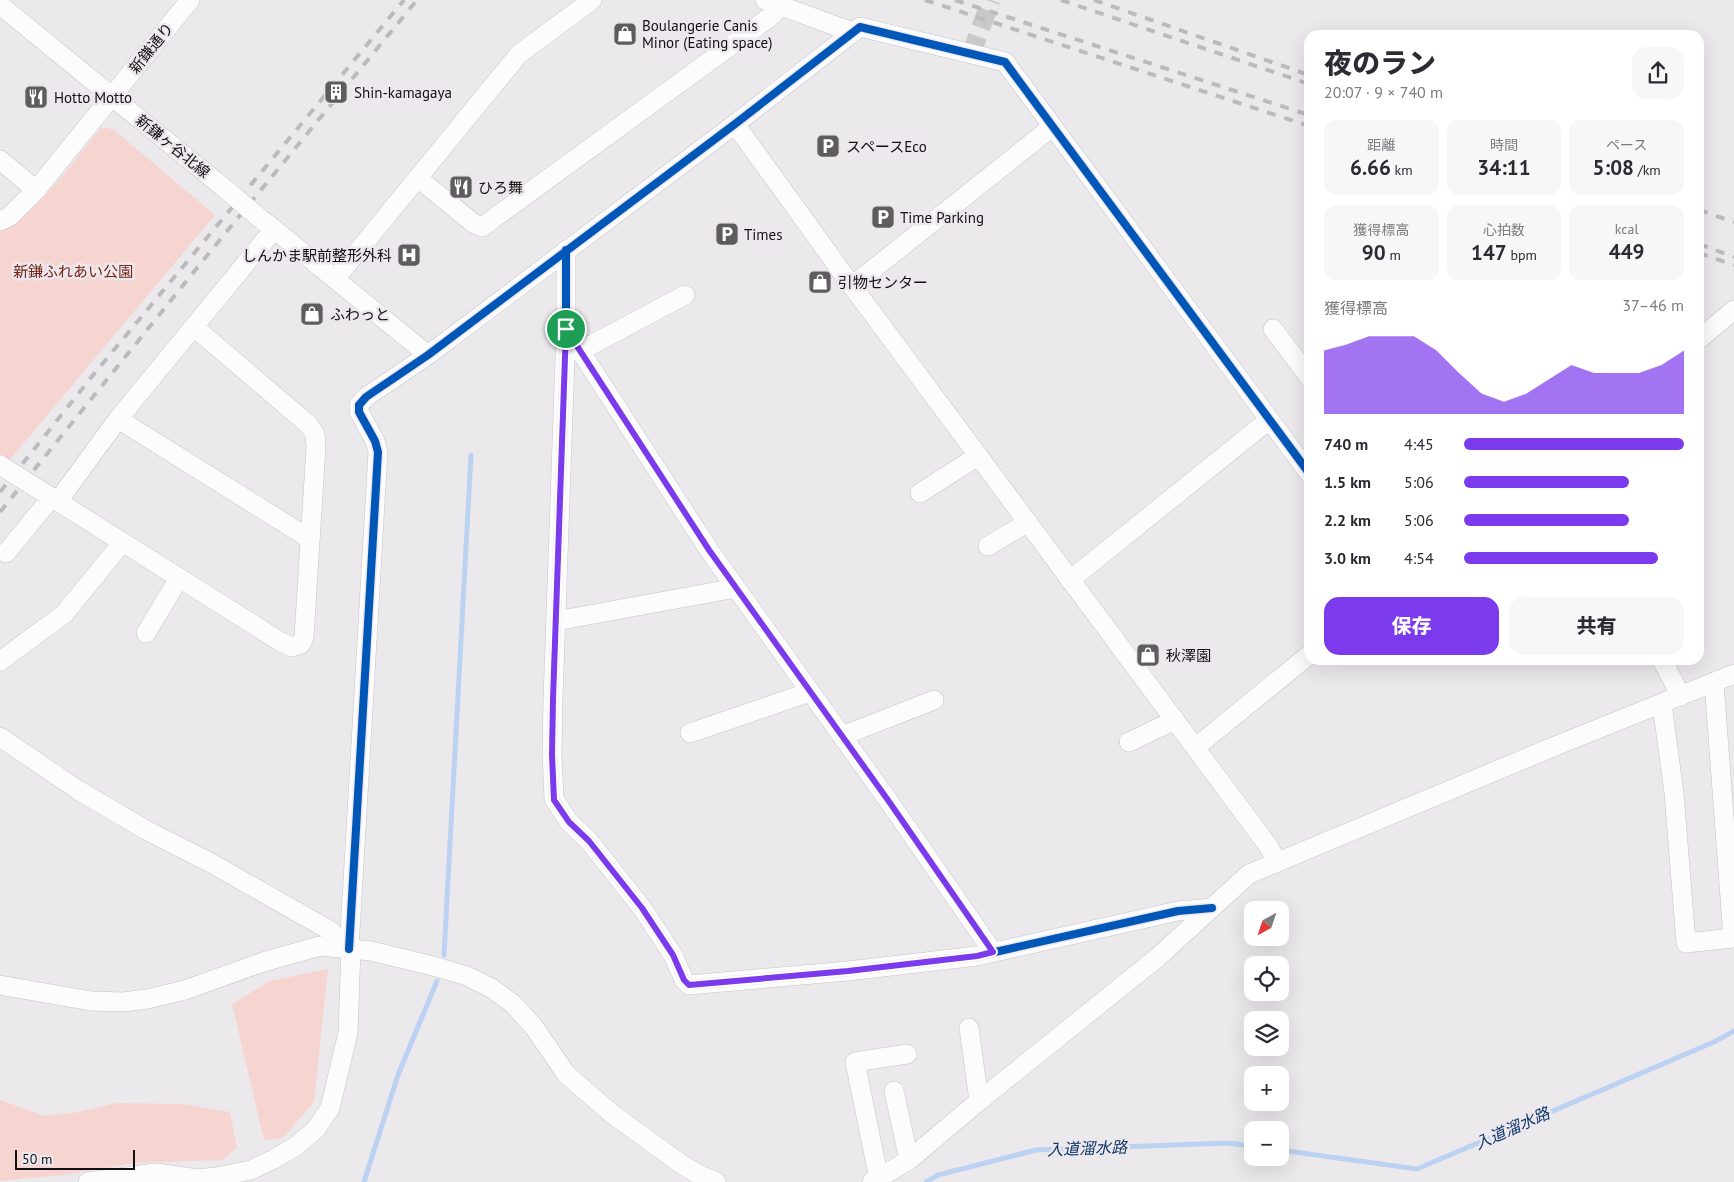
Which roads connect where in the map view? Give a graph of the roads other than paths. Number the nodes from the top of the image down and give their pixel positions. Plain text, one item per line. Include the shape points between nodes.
1 (190, 0) edge
2 (592, 0) edge
3 (773, 3) edge
4 (0, 6) edge
5 (852, 32) junction
6 (112, 96) junction
7 (735, 124) junction
8 (1052, 127) junction
9 (0, 160) edge
10 (418, 178) junction
11 (36, 190) junction
12 (0, 221) edge
13 (269, 225) junction
14 (566, 250) junction
15 (335, 279) junction
16 (852, 286) junction
17 (686, 294) dead end
18 (1734, 310) edge
19 (194, 327) junction
20 (566, 329) junction
21 (1273, 329) dead end
22 (1704, 335) edge
23 (580, 351) junction
24 (428, 354) junction
25 (1304, 370) edge
26 (118, 419) junction
27 (1269, 420) junction
28 (978, 456) junction
29 (0, 465) edge
30 (1304, 466) edge
31 (920, 493) dead end
32 (52, 497) junction
33 (1028, 523) junction
34 (310, 539) junction
35 (122, 543) junction
36 (988, 546) dead end
37 (6, 553) dead end
38 (179, 578) junction
39 (1070, 580) junction
40 (736, 588) junction
41 (556, 621) junction
42 (146, 633) dead end
43 (1304, 660) edge
44 (0, 661) edge
45 (1665, 665) edge
46 (1734, 674) edge
47 (1714, 682) junction
48 (810, 692) junction
49 (1681, 696) junction
50 (934, 700) dead end
51 (1662, 704) junction
52 (1175, 720) junction
53 (690, 733) dead end
54 (842, 736) junction
55 (0, 737) edge
56 (1129, 742) dead end
57 (1196, 747) junction
58 (1277, 862) junction
59 (1212, 908) junction
60 (350, 949) junction
61 (993, 952) junction
62 (0, 985) edge
63 (969, 1028) dead end
64 (907, 1054) dead end
65 (894, 1092) dead end
66 (979, 1101) junction
67 (909, 1160) junction
68 (875, 1180) edge
69 (88, 1182) edge
70 (716, 1182) edge

1 - 6 street, 新鎌通り
2 - 10 street via 518,54
3 - 5 street
3 - 10 street via 770,17 482,227
4 - 6 street, 新鎌ヶ谷北線
5 - 7 street
5 - 8 street via 860,27 1004,62
6 - 11 street, 新鎌通り
6 - 13 street, 新鎌ヶ谷北線, bridge
7 - 14 street
7 - 16 street
8 - 16 street
8 - 27 street
9 - 11 street
10 - 15 street
11 - 12 street, 新鎌通り via 10,216
13 - 15 street
13 - 19 street
14 - 20 street
14 - 24 street
15 - 24 street
16 - 28 street
17 - 23 street
18 - 22 street
19 - 26 street
19 - 34 street via 309,425 315,434
20 - 23 street
20 - 41 street
21 - 25 street
23 - 40 street
24 - 60 street via 359,405 359,412 378,452
26 - 32 street
26 - 34 street
27 - 30 street
27 - 39 street
28 - 31 street
28 - 33 street
29 - 32 street, bridge
32 - 35 street
32 - 37 street
33 - 36 street
33 - 39 street
34 - 38 street via 304,636 301,644 292,647
35 - 38 street
35 - 44 street via 64,614
38 - 42 street
39 - 52 street
40 - 41 street
40 - 48 street
41 - 61 street via 552,746 554,800 642,908 689,985 848,971
43 - 57 street
45 - 49 street
46 - 47 street
47 - 49 street
47 - 51 street via 1733,938 1686,943 1674,793
48 - 53 street
48 - 54 street
49 - 51 street
50 - 54 street
51 - 58 street
52 - 56 street
52 - 57 street
54 - 61 street
55 - 60 street via 78,790 144,829 212,863 329,930
57 - 58 street
58 - 59 street via 1249,874
59 - 61 street via 1178,910
59 - 66 street via 1158,957
60 - 62 street via 310,948 185,990 123,1002 90,1001
60 - 69 street via 348,1033 330,1108 316,1129 282,1155 251,1170 198,1179 156,1173
60 - 70 street via 433,966 467,976 493,989 513,1004 534,1027 566,1074 611,1113 681,1164
63 - 66 street
64 - 68 street via 855,1062
65 - 67 street
66 - 67 street
67 - 68 street

